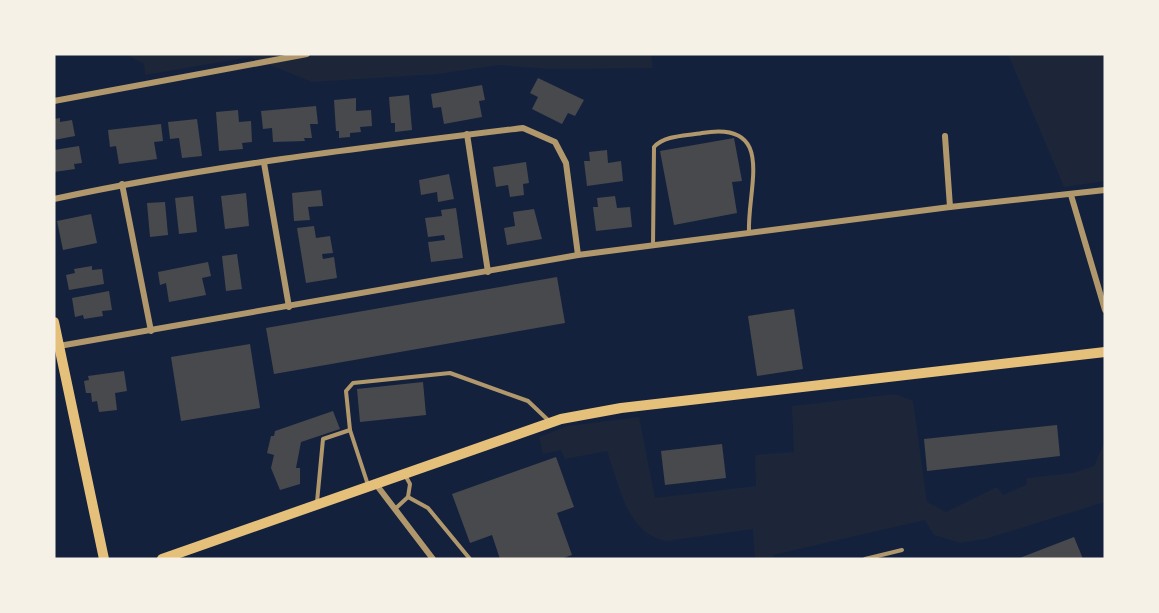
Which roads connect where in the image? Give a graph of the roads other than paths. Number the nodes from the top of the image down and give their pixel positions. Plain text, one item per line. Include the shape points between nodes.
1 (307, 54) edge
2 (54, 101) edge
3 (467, 135) junction
4 (945, 136) dead end
5 (264, 163) junction
6 (122, 184) junction
7 (1105, 190) edge
8 (1071, 195) junction
9 (54, 199) edge
10 (951, 207) junction
11 (749, 233) junction
12 (653, 246) junction
13 (578, 255) junction
14 (488, 272) junction
15 (289, 307) junction
16 (1105, 309) edge
17 (54, 322) edge
18 (151, 331) junction
19 (59, 346) junction
20 (1105, 352) edge
21 (550, 423) junction
22 (350, 430) junction
23 (404, 473) junction
24 (372, 484) junction
25 (408, 497) junction
26 (317, 504) junction
27 (395, 509) junction
28 (902, 550) dead end
29 (104, 559) edge
30 (162, 559) edge
31 (433, 559) edge
32 (470, 559) edge
33 (865, 559) edge

1 - 2 street
3 - 5 street
3 - 13 street via 523,128 555,142 566,163
3 - 14 street
4 - 10 street
5 - 6 street
5 - 15 street
6 - 9 street
6 - 18 street
7 - 8 street
8 - 10 street
8 - 16 street
10 - 11 street
11 - 12 street
11 - 12 lane via 753,169 749,147 741,135 721,129 665,139 654,147
12 - 13 street
13 - 14 street
14 - 15 street
15 - 18 street
17 - 19 main road
18 - 19 street
19 - 29 main road
20 - 21 main road via 621,408
21 - 22 lane via 528,401 450,373 353,383 346,391
21 - 23 main road
22 - 24 lane
22 - 26 lane via 323,440
23 - 24 main road
23 - 25 lane via 410,484
24 - 26 main road
24 - 27 street
25 - 27 lane
25 - 32 lane via 428,508
26 - 30 main road
27 - 31 street
28 - 33 lane

